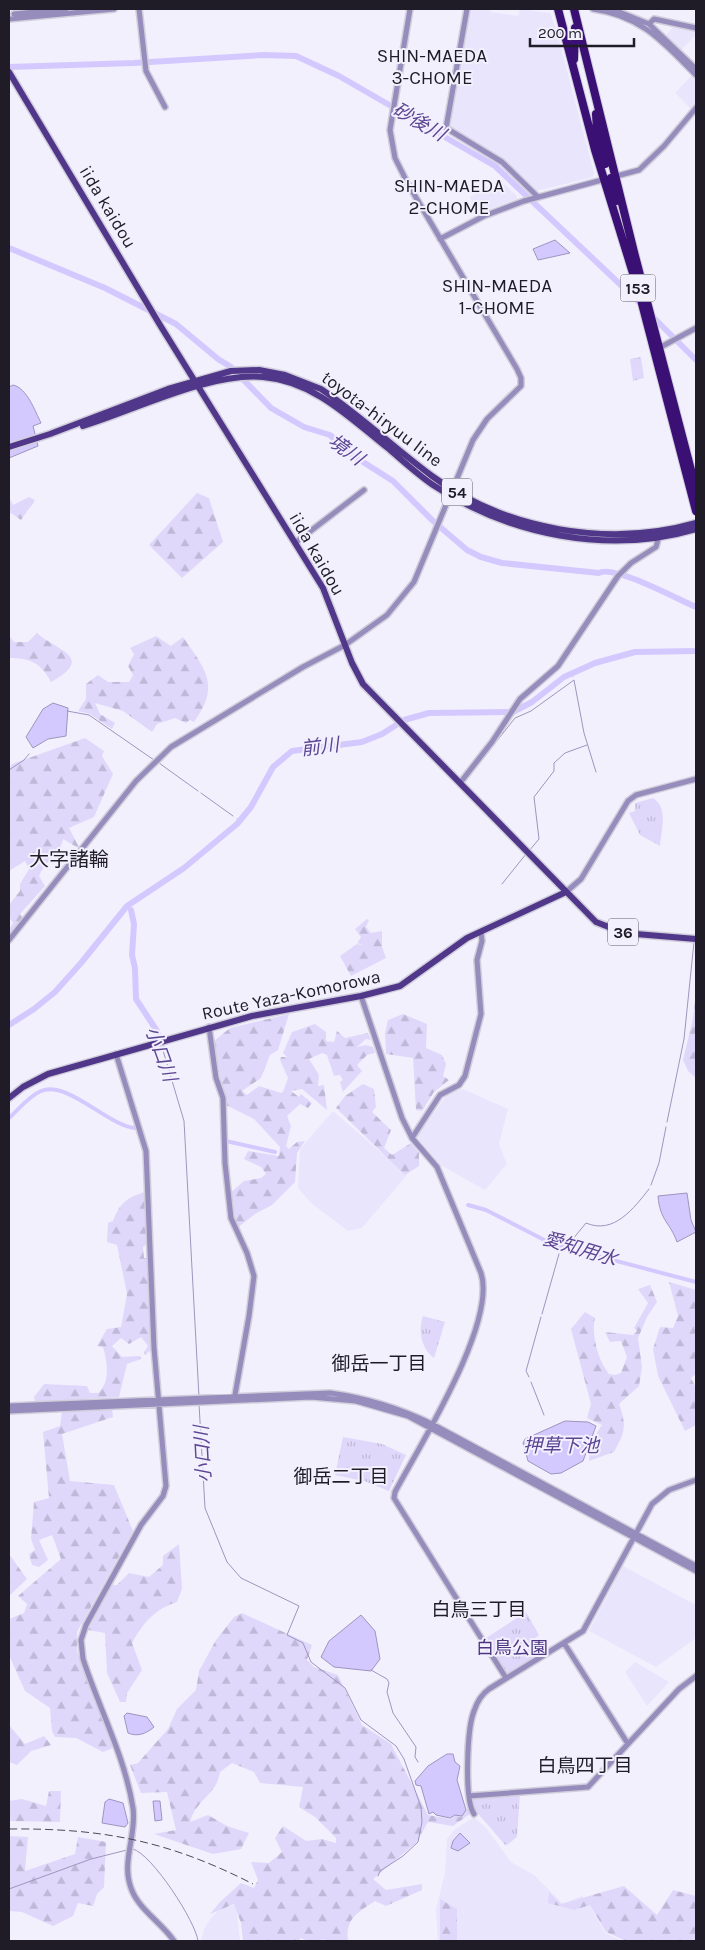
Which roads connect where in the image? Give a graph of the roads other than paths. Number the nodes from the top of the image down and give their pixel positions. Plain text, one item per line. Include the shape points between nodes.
1 (66, 9) edge
2 (114, 9) edge
3 (139, 9) edge
4 (410, 9) edge
5 (467, 9) edge
6 (558, 9) edge
7 (572, 9) edge
8 (593, 9) edge
9 (612, 9) edge
10 (14, 14) dead end
11 (635, 16) junction
12 (9, 18) edge
13 (649, 24) junction
14 (696, 28) edge
15 (696, 68) edge
16 (9, 72) edge
17 (696, 74) edge
18 (578, 86) junction
19 (165, 107) dead end
20 (696, 108) edge
21 (610, 178) junction
22 (538, 197) junction
23 (440, 239) junction
24 (696, 328) edge
25 (660, 348) junction
26 (208, 380) junction
27 (197, 383) junction
28 (9, 447) edge
29 (696, 489) edge
30 (364, 490) dead end
31 (452, 492) junction
32 (696, 512) edge
33 (696, 523) edge
34 (696, 529) edge
35 (659, 536) junction
36 (295, 543) junction
37 (345, 645) junction
38 (696, 779) edge
39 (460, 783) junction
40 (566, 892) junction
41 (481, 932) junction
42 (695, 938) edge
43 (9, 940) edge
44 (360, 996) junction
45 (209, 1027) junction
46 (116, 1054) junction
47 (9, 1098) edge
48 (412, 1138) junction
49 (235, 1395) junction
50 (203, 1399) junction
51 (160, 1401) junction
52 (9, 1406) edge
53 (9, 1411) edge
54 (431, 1426) junction
55 (696, 1480) edge
56 (635, 1536) junction
57 (696, 1566) edge
58 (696, 1571) edge
59 (564, 1643) junction
60 (696, 1676) edge
61 (506, 1678) junction
62 (628, 1744) junction
63 (469, 1796) junction
64 (474, 1814) dead end
65 (174, 1941) edge

1 - 10 street
2 - 12 street
3 - 19 street via 145,66
4 - 23 street via 393,104 391,145
5 - 22 street via 446,128 502,162
6 - 18 highway, 153
7 - 18 highway, 153
7 - 21 highway, 153 via 597,97 597,131
8 - 11 street
9 - 11 street
11 - 13 street
11 - 17 street
13 - 14 street via 654,19
13 - 15 street
16 - 27 main road, iida kaidou
18 - 21 highway, 153
20 - 21 street via 645,166
21 - 22 street
21 - 25 highway, 153
21 - 32 highway, 153 via 621,233
22 - 23 street via 484,216
23 - 31 street via 521,380 518,390 487,419 473,440
24 - 25 street
25 - 29 highway, 153
26 - 27 main road, toyota-hiryuu line / 54
26 - 31 main road, toyota-hiryuu line / 54 via 254,377 287,381 322,397 431,484
26 - 31 main road, toyota-hiryuu line / 54 via 231,371 247,370 285,374 321,389
27 - 28 main road, toyota-hiryuu line / 54 via 135,400
27 - 36 main road, iida kaidou
30 - 36 street
31 - 33 main road, toyota-hiryuu line / 54 via 507,515 562,530 635,533
31 - 35 main road, toyota-hiryuu line / 54 via 502,520 552,534 605,540
31 - 37 street via 414,582 404,597 379,623
34 - 35 main road, toyota-hiryuu line / 54
35 - 39 street via 656,546 626,567 558,666 515,706
36 - 37 main road, iida kaidou via 323,588
37 - 39 main road, iida kaidou via 363,684
37 - 43 street via 302,667 171,747 136,781
38 - 40 street via 636,795 628,801 581,879
39 - 40 main road, iida kaidou
40 - 41 main road, Route Yaza-Komorowa
40 - 42 main road, iida kaidou / 36 via 596,922 607,928 624,933
41 - 44 main road, Route Yaza-Komorowa via 467,938 400,986
41 - 48 street via 477,960 481,1014 465,1076 460,1084 440,1095
44 - 45 main road, Route Yaza-Komorowa
44 - 48 street
45 - 46 main road, Route Yaza-Komorowa
45 - 49 street via 216,1078 224,1104 225,1162 231,1218 254,1276
46 - 47 main road, Route Yaza-Komorowa via 48,1074
46 - 51 street via 146,1151 154,1348
48 - 54 street via 438,1167 481,1273 484,1291 483,1305 462,1365
49 - 50 street
49 - 54 street via 330,1393 351,1396 401,1409
50 - 51 street
50 - 54 street via 330,1397 388,1409
51 - 52 street
51 - 53 street
51 - 65 street via 166,1473 163,1496 141,1525 86,1624 81,1648 132,1803 128,1863 131,1889
54 - 56 street
54 - 61 street via 394,1498
55 - 56 street via 661,1494
56 - 57 street
56 - 58 street
56 - 59 street via 584,1629
59 - 61 street
59 - 62 street
60 - 62 street via 679,1689
61 - 63 street via 486,1692 473,1713
62 - 63 street via 588,1787
63 - 64 street

